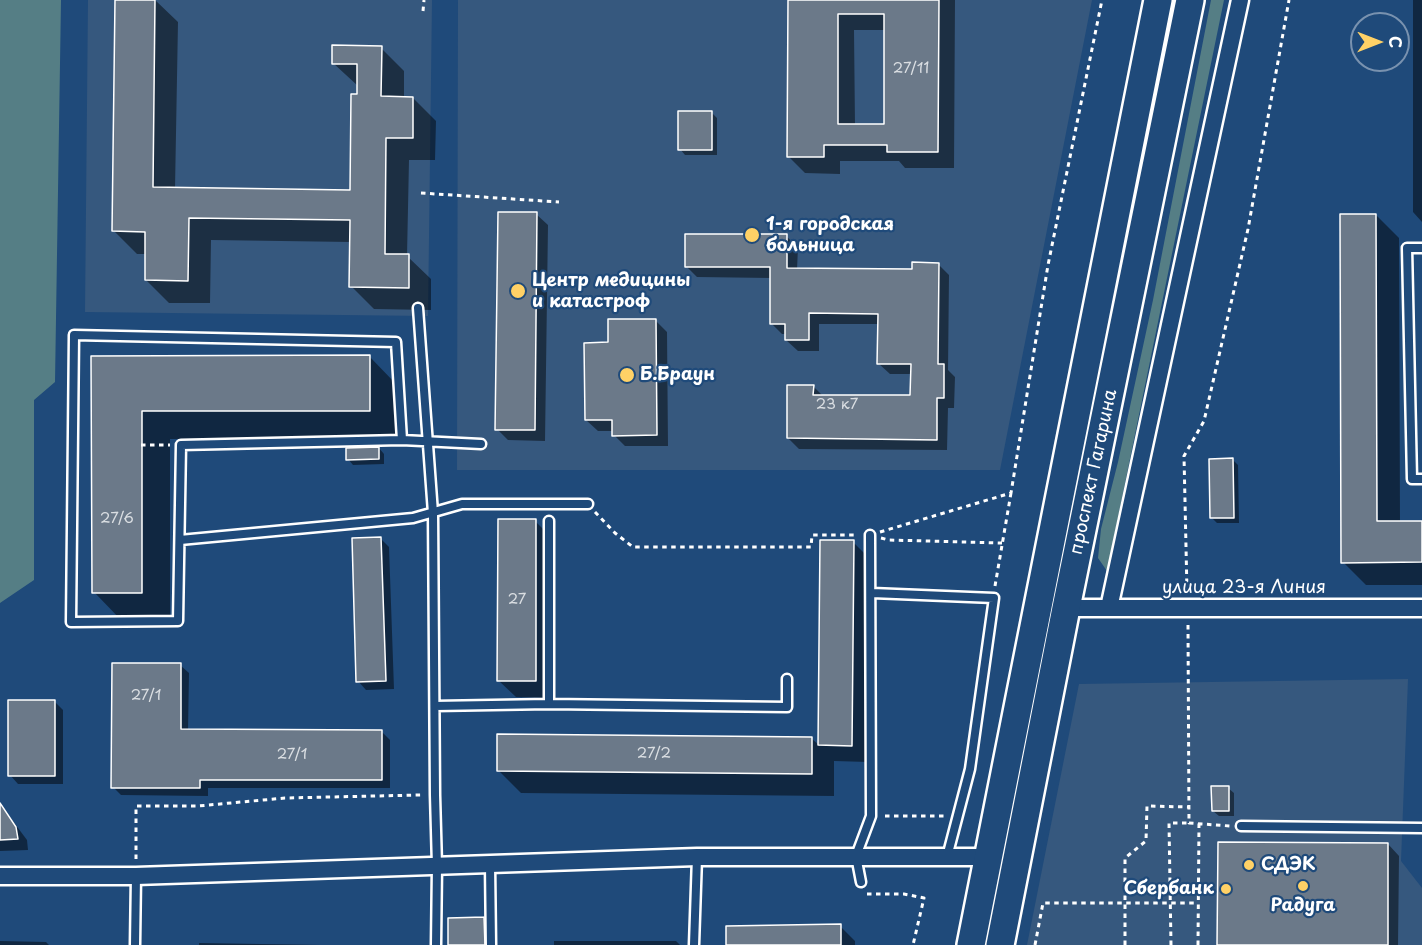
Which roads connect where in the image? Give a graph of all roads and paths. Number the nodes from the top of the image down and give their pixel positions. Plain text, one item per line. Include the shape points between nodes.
1 (424, 0) edge
2 (1102, 0) edge
3 (1158, 0) edge
4 (1190, 0) edge
5 (1240, 0) edge
6 (1289, 0) edge
7 (423, 11) dead end
8 (421, 193) dead end
9 (560, 202) dead end
10 (1422, 248) edge
11 (418, 308) dead end
12 (402, 440) junction
13 (428, 440) junction
14 (482, 444) dead end
15 (141, 445) dead end
16 (181, 445) junction
17 (1422, 479) edge
18 (1011, 493) junction
19 (588, 504) joint
20 (434, 513) junction
21 (549, 521) dead end
22 (870, 535) junction
23 (180, 540) junction
24 (1002, 543) junction
25 (872, 593) junction
26 (994, 598) junction
27 (1066, 608) junction
28 (1110, 608) junction
29 (1188, 608) junction
30 (1422, 608) edge
31 (787, 679) dead end
32 (549, 704) junction
33 (435, 706) junction
34 (435, 795) junction
35 (1189, 807) junction
36 (871, 816) junction
37 (947, 816) dead end
38 (1189, 823) junction
39 (1199, 823) junction
40 (1241, 826) joint
41 (1422, 828) edge
42 (856, 856) junction
43 (697, 857) junction
44 (947, 857) junction
45 (988, 857) junction
46 (1017, 862) junction
47 (490, 864) junction
48 (437, 866) junction
49 (0, 876) edge
50 (136, 876) junction
51 (861, 882) dead end
52 (864, 894) dead end
53 (1170, 903) junction
54 (1198, 903) junction
55 (1125, 904) junction
56 (135, 945) edge
57 (436, 945) edge
58 (491, 945) edge
59 (694, 945) edge
60 (913, 945) edge
61 (971, 945) edge
62 (1000, 945) edge
63 (1035, 945) edge
64 (1125, 945) edge
65 (1171, 945) edge
66 (1198, 945) edge

1 - 7 path
2 - 18 path via 1048,265
3 - 45 main road, проспект Гагарина
4 - 27 main road, проспект Гагарина
5 - 28 street
6 - 29 path via 1243,251 1204,421 1184,456
8 - 9 path
10 - 17 lane via 1407,248 1412,479
11 - 13 lane
12 - 13 lane
12 - 16 lane
12 - 23 lane via 396,342 74,335 71,622 178,621
13 - 14 lane
13 - 20 lane
15 - 16 path
16 - 23 lane
18 - 22 path
18 - 24 path
19 - 20 lane via 462,504
19 - 22 path via 633,547 811,547 812,535
20 - 23 lane
20 - 33 lane
21 - 32 lane
22 - 24 path via 889,540
22 - 25 lane
24 - 26 path
25 - 26 lane
25 - 36 lane
26 - 44 lane via 970,769
27 - 28 street, улица 23-я Линия
27 - 46 main road, проспект Гагарина
28 - 29 street, улица 23-я Линия
29 - 30 street, улица 23-я Линия
29 - 35 path
31 - 32 lane via 787,707
32 - 33 lane
33 - 34 lane
34 - 48 lane
34 - 50 path via 136,806
35 - 38 path
35 - 55 path via 1146,806 1146,841 1125,858
36 - 37 path
36 - 42 lane
38 - 39 path
38 - 53 path via 1169,823
39 - 40 path
39 - 54 path
40 - 41 lane
42 - 43 street
42 - 44 street
42 - 51 lane
43 - 47 street
43 - 59 lane
44 - 45 street
45 - 46 main road
45 - 61 main road, проспект Гагарина
46 - 62 main road, проспект Гагарина
47 - 48 street
47 - 58 lane
48 - 50 street
48 - 57 lane
49 - 50 street
50 - 56 lane
52 - 60 path via 924,898
53 - 54 path
53 - 55 path
53 - 65 path
54 - 66 path
55 - 63 path via 1043,903
55 - 64 path

